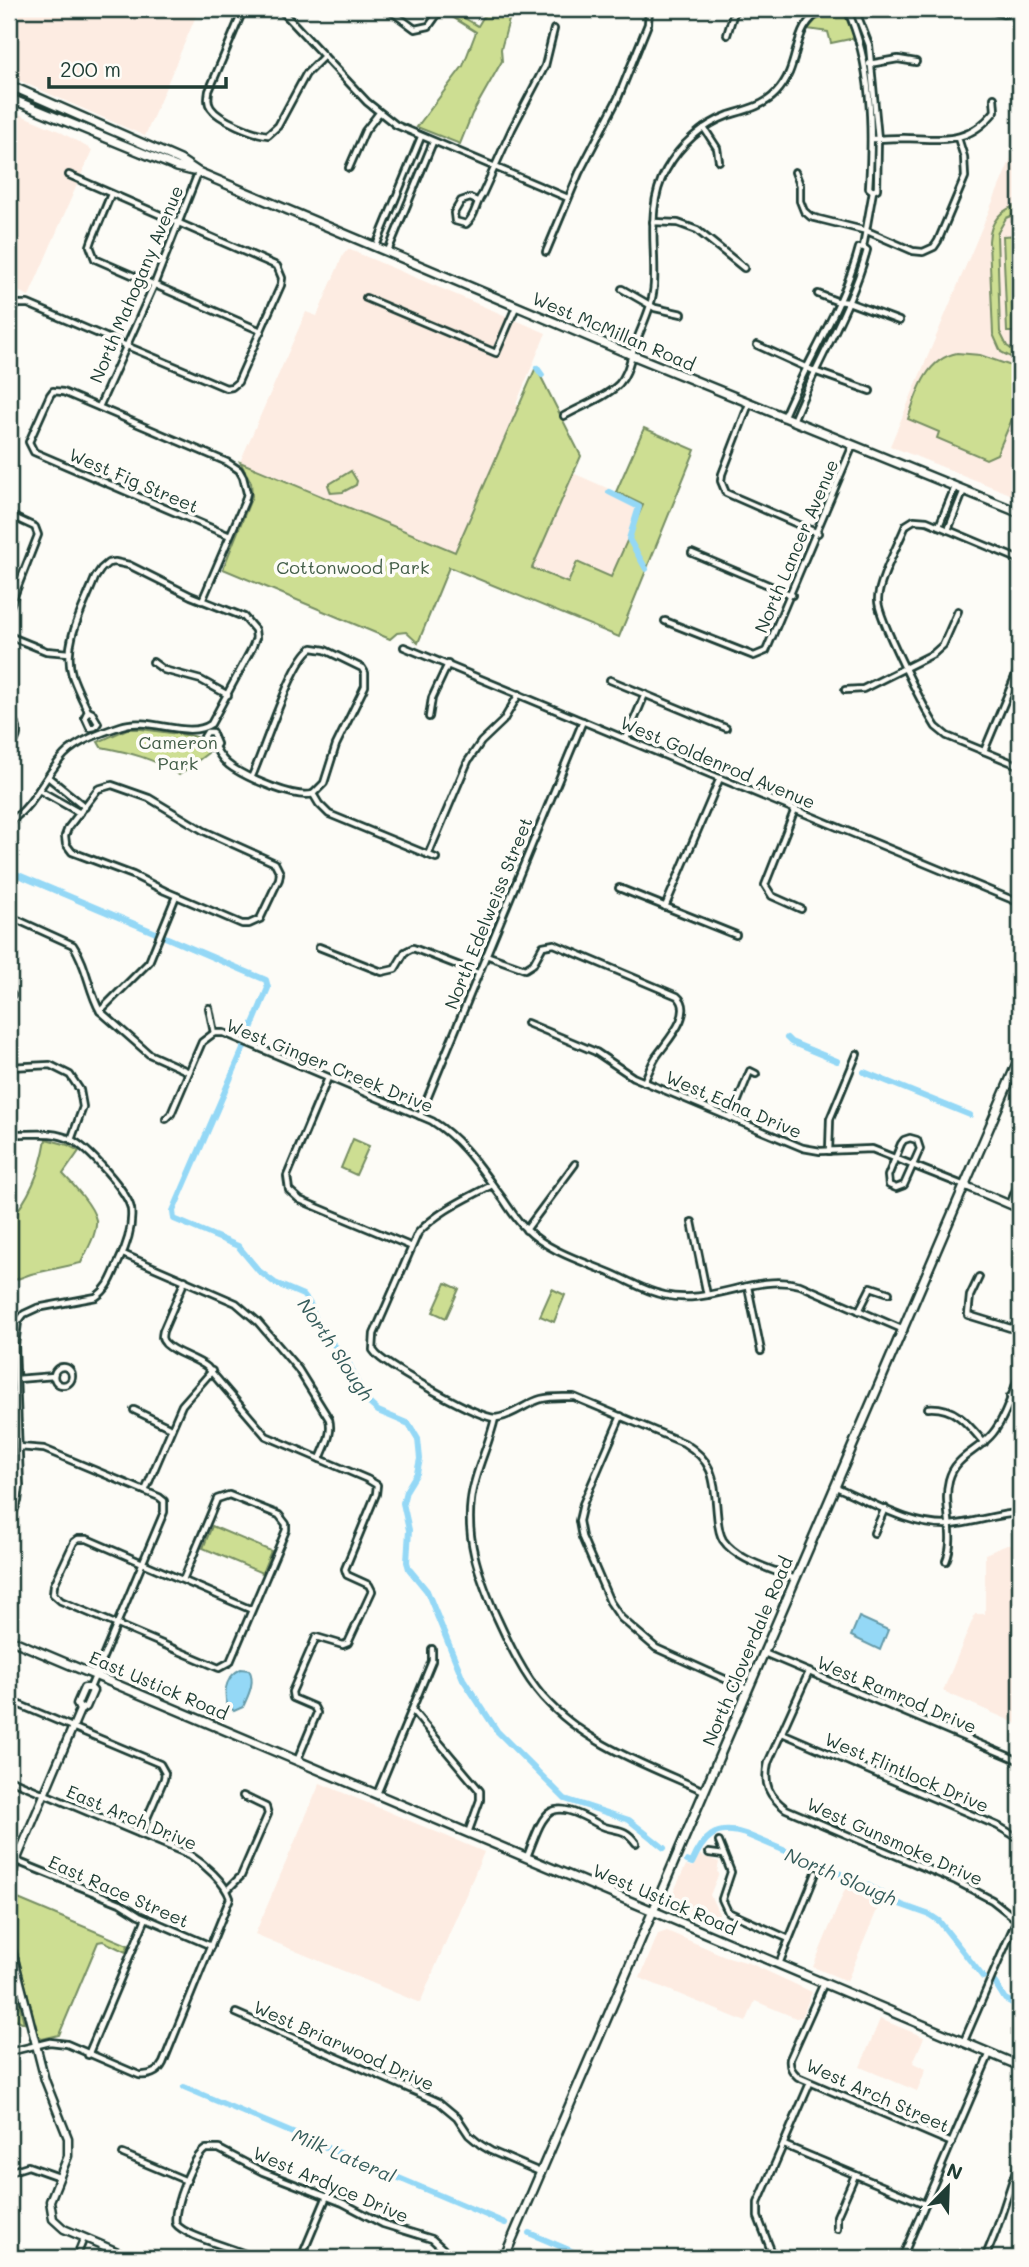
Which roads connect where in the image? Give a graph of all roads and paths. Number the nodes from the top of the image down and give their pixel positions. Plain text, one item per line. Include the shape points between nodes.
1 (247, 9) edge
2 (280, 9) edge
3 (388, 9) edge
4 (441, 9) edge
5 (649, 9) edge
6 (735, 9) edge
7 (825, 9) edge
8 (847, 9) edge
9 (855, 9) edge
10 (987, 9) edge
11 (1018, 12) edge
12 (554, 29) dead end
13 (727, 36) dead end
14 (324, 56) junction
15 (916, 62) dead end
16 (868, 64) junction
17 (9, 85) edge
18 (9, 98) edge
19 (994, 98) dead end
20 (379, 113) junction
21 (704, 128) junction
22 (421, 137) junction
23 (958, 138) junction
24 (871, 139) junction
25 (878, 139) junction
26 (133, 140) junction
27 (433, 142) junction
28 (719, 161) dead end
29 (177, 167) junction
30 (494, 167) junction
31 (349, 168) dead end
32 (198, 172) junction
33 (794, 172) dead end
34 (69, 175) dead end
35 (873, 191) junction
36 (111, 194) junction
37 (568, 198) junction
38 (477, 201) junction
39 (653, 222) junction
40 (179, 223) junction
41 (867, 231) junction
42 (376, 247) junction
43 (863, 247) junction
44 (387, 252) junction
45 (546, 252) dead end
46 (744, 268) dead end
47 (154, 285) junction
48 (622, 289) dead end
49 (818, 294) dead end
50 (366, 298) dead end
51 (840, 302) junction
52 (848, 302) junction
53 (650, 305) junction
54 (516, 307) junction
55 (682, 314) dead end
56 (9, 317) edge
57 (899, 321) dead end
58 (261, 331) junction
59 (757, 345) dead end
60 (126, 346) junction
61 (632, 355) junction
62 (806, 368) junction
63 (814, 371) junction
64 (870, 391) dead end
65 (750, 404) junction
66 (99, 407) junction
67 (564, 416) dead end
68 (783, 418) junction
69 (793, 422) junction
70 (853, 445) junction
71 (960, 488) junction
72 (1020, 513) edge
73 (9, 515) edge
74 (939, 526) junction
75 (948, 530) junction
76 (818, 533) junction
77 (230, 536) junction
78 (692, 553) dead end
79 (1020, 560) edge
80 (792, 594) junction
81 (202, 601) junction
82 (9, 609) edge
83 (958, 611) dead end
84 (665, 621) dead end
85 (9, 636) edge
86 (404, 647) dead end
87 (69, 653) junction
88 (153, 662) dead end
89 (448, 664) junction
90 (1020, 665) edge
91 (906, 667) junction
92 (610, 680) dead end
93 (845, 690) dead end
94 (519, 694) junction
95 (645, 694) junction
96 (228, 695) junction
97 (9, 716) edge
98 (429, 717) dead end
99 (583, 721) junction
100 (726, 728) dead end
101 (206, 730) junction
102 (99, 735) junction
103 (626, 739) junction
104 (9, 750) edge
105 (984, 751) junction
106 (1020, 766) edge
107 (252, 776) junction
108 (48, 777) junction
109 (720, 778) junction
110 (39, 790) junction
111 (313, 794) junction
112 (85, 807) junction
113 (795, 809) junction
114 (80, 813) junction
115 (9, 822) edge
116 (428, 855) junction
117 (436, 858) dead end
118 (619, 888) dead end
119 (176, 896) junction
120 (1020, 903) edge
121 (664, 907) junction
122 (801, 909) dead end
123 (9, 916) edge
124 (736, 935) dead end
125 (319, 947) dead end
126 (486, 955) junction
127 (478, 973) junction
128 (209, 1008) dead end
129 (100, 1011) junction
130 (527, 1023) dead end
131 (214, 1033) junction
132 (858, 1054) dead end
133 (1020, 1056) edge
134 (9, 1067) edge
135 (189, 1072) junction
136 (756, 1074) dead end
137 (328, 1077) junction
138 (644, 1082) junction
139 (420, 1116) junction
140 (731, 1118) junction
141 (166, 1119) dead end
142 (9, 1134) edge
143 (71, 1140) junction
144 (830, 1151) junction
145 (896, 1157) junction
146 (575, 1164) dead end
147 (914, 1164) junction
148 (1020, 1180) edge
149 (492, 1185) junction
150 (966, 1186) junction
151 (1010, 1204) junction
152 (1020, 1209) edge
153 (692, 1222) dead end
154 (526, 1230) junction
155 (410, 1246) junction
156 (123, 1254) junction
157 (979, 1277) dead end
158 (185, 1280) junction
159 (748, 1287) junction
160 (889, 1293) dead end
161 (707, 1295) junction
162 (859, 1311) junction
163 (904, 1329) junction
164 (1020, 1331) edge
165 (12, 1346) edge
166 (761, 1351) dead end
167 (212, 1371) junction
168 (1020, 1374) edge
169 (54, 1376) junction
170 (17, 1379) junction
171 (1010, 1398) junction
172 (1020, 1402) edge
173 (928, 1408) dead end
174 (134, 1410) dead end
175 (621, 1416) junction
176 (495, 1418) junction
177 (172, 1428) junction
178 (984, 1443) junction
179 (19, 1447) junction
180 (320, 1460) junction
181 (836, 1487) junction
182 (145, 1491) junction
183 (885, 1508) junction
184 (1020, 1513) edge
185 (9, 1522) edge
186 (949, 1525) junction
187 (874, 1533) dead end
188 (946, 1561) dead end
189 (143, 1563) junction
190 (796, 1579) junction
191 (183, 1580) junction
192 (252, 1610) junction
193 (117, 1625) junction
194 (9, 1639) edge
195 (432, 1649) dead end
196 (764, 1653) junction
197 (809, 1672) junction
198 (96, 1675) junction
199 (90, 1688) joint
200 (747, 1689) junction
201 (9, 1705) edge
202 (412, 1710) junction
203 (73, 1727) junction
204 (782, 1733) junction
205 (297, 1761) junction
206 (1020, 1762) edge
207 (9, 1779) edge
208 (704, 1791) junction
209 (45, 1794) junction
210 (376, 1794) junction
211 (243, 1796) dead end
212 (468, 1833) junction
213 (140, 1835) junction
214 (1020, 1839) edge
215 (719, 1842) dead end
216 (636, 1843) dead end
217 (709, 1853) dead end
218 (725, 1855) junction
219 (527, 1858) junction
220 (12, 1860) edge
221 (816, 1872) dead end
222 (9, 1884) edge
223 (227, 1890) junction
224 (653, 1911) junction
225 (1020, 1912) edge
226 (146, 1918) junction
227 (1016, 1919) junction
228 (9, 1939) edge
229 (789, 1939) junction
230 (211, 1946) junction
231 (779, 1964) junction
232 (824, 1983) junction
233 (236, 2013) dead end
234 (964, 2041) junction
235 (36, 2045) junction
236 (9, 2052) edge
237 (990, 2053) junction
238 (88, 2054) junction
239 (1020, 2066) edge
240 (810, 2083) junction
241 (952, 2143) junction
242 (784, 2145) junction
243 (123, 2154) dead end
244 (1020, 2158) edge
245 (9, 2172) edge
246 (541, 2173) junction
247 (855, 2175) junction
248 (59, 2177) junction
249 (187, 2181) junction
250 (327, 2196) junction
251 (925, 2204) junction
252 (837, 2229) dead end
253 (85, 2238) junction
254 (243, 2252) junction
255 (774, 2256) edge
256 (76, 2258) edge
257 (132, 2258) edge
258 (240, 2258) edge
259 (254, 2258) edge
260 (301, 2258) edge
261 (444, 2258) edge
262 (504, 2258) edge
263 (760, 2258) edge
264 (902, 2258) edge
265 (985, 2258) edge

1 - 14 street via 209,91 208,101 217,115 257,135 268,135 278,126 306,74
2 - 14 street
3 - 4 street via 409,26 422,28 434,21
5 - 37 street via 648,24 618,98
6 - 13 street
7 - 21 street via 803,28 793,66 776,93 756,107
8 - 16 street
9 - 16 street via 866,35
10 - 11 street
12 - 30 street via 545,66
14 - 20 street
15 - 16 street via 898,59
16 - 24 street
16 - 25 street
17 - 26 main road, West McMillan Road
18 - 29 main road, West McMillan Road
19 - 23 street via 995,111 989,118
20 - 22 street
20 - 31 street via 365,131
21 - 28 street via 717,148
21 - 39 street via 666,169 656,194
22 - 27 street
22 - 42 street
23 - 25 street
23 - 41 street via 965,177 933,247 913,251
24 - 25 street
24 - 35 street via 869,188
25 - 35 street via 877,189
26 - 29 main road
26 - 32 main road, West McMillan Road via 180,159
27 - 30 street
27 - 44 street
29 - 32 main road, West McMillan Road
30 - 37 street
30 - 38 street
32 - 40 street, North Mahogany Avenue
32 - 42 main road, West McMillan Road
33 - 41 street via 800,201 811,217
34 - 36 street
35 - 41 street
36 - 40 street
36 - 47 street via 92,240 92,253 101,262
37 - 45 street
38 - 38 street via 461,201 455,221 462,225 470,222
39 - 46 street via 697,229
39 - 53 street
40 - 47 street, North Mahogany Avenue
40 - 58 street via 277,266 281,285
41 - 43 street
42 - 44 main road, West McMillan Road
43 - 51 street
43 - 52 street via 867,250
44 - 54 main road, West McMillan Road
47 - 58 street
47 - 60 street, North Mahogany Avenue
48 - 53 street
49 - 51 street
50 - 54 street via 496,353
51 - 52 street
51 - 62 street
52 - 57 street
52 - 63 street
53 - 55 street
53 - 61 street
54 - 61 main road, West McMillan Road
56 - 60 street via 17,304 32,305
58 - 60 street via 232,387 219,386
59 - 62 street
60 - 66 street, North Mahogany Avenue
61 - 65 main road, West McMillan Road
61 - 67 street via 618,385
62 - 63 street
62 - 68 street
63 - 64 street
63 - 69 street
65 - 68 main road, West McMillan Road
65 - 76 street via 722,474 722,487 726,493
66 - 77 street via 239,470 247,493
66 - 77 street, West Fig Street via 53,391 30,447 39,455
68 - 69 main road, West McMillan Road
69 - 70 main road, West McMillan Road
70 - 71 main road, West McMillan Road
70 - 76 street, North Lancer Avenue
71 - 72 main road, West McMillan Road
71 - 74 street
71 - 75 street
73 - 82 street via 37,531
74 - 75 street
74 - 91 street via 914,520 906,525 880,590 878,610
75 - 79 street
76 - 80 street, North Lancer Avenue
77 - 81 street
78 - 80 street
80 - 84 street, North Lancer Avenue via 761,655
81 - 87 street via 129,565 108,563 95,578
81 - 96 street via 244,617 255,630 252,648
83 - 91 street via 938,650
85 - 87 street via 46,651
86 - 89 street, West Goldenrod Avenue
87 - 102 street via 72,675 88,711 85,717
88 - 96 street
89 - 94 street, West Goldenrod Avenue
89 - 98 street via 432,698
90 - 105 street
91 - 93 street via 863,689
91 - 105 street via 936,727
92 - 95 street
94 - 99 street, West Goldenrod Avenue
94 - 116 street via 503,721 467,761
95 - 100 street
95 - 103 street
96 - 101 street
97 - 104 street via 18,730
99 - 103 street, West Goldenrod Avenue
99 - 126 street, North Edelweiss Street
101 - 102 street via 136,723
101 - 107 street via 212,732 223,760
102 - 108 street via 71,749
103 - 109 street, West Goldenrod Avenue
105 - 106 street
107 - 111 street via 297,795
107 - 111 street via 298,664 312,648 325,650 362,668 365,686 336,745 324,783
108 - 110 street
108 - 112 street
109 - 113 street, West Goldenrod Avenue
109 - 121 street
110 - 114 street
110 - 115 street
111 - 116 street via 329,814
112 - 114 street
112 - 119 street via 98,789 112,785 149,798 278,868 279,879 264,914 254,923 243,924
113 - 120 street, West Goldenrod Avenue
113 - 122 street via 766,878 766,890
114 - 119 street via 65,836 72,852 133,874
116 - 117 street
118 - 121 street
119 - 129 street via 149,962
121 - 124 street
123 - 129 street via 73,945
125 - 127 street via 382,972 395,969 405,952 414,948
126 - 127 street, North Edelweiss Street
126 - 138 street via 525,969 543,946 554,944 677,996 684,1009
127 - 139 street, North Edelweiss Street
128 - 131 street
129 - 135 street via 149,1054
130 - 138 street, West Edna Drive via 596,1052
131 - 135 street via 202,1042
131 - 137 street, West Ginger Creek Drive
132 - 144 street via 830,1119
133 - 150 main road, North Cloverdale Road
134 - 143 street via 50,1065 70,1075 80,1090 83,1107
135 - 141 street
136 - 140 street via 750,1071
137 - 139 street, West Ginger Creek Drive
137 - 155 street via 287,1176 289,1190 300,1200
138 - 140 street, West Edna Drive
139 - 149 street, West Ginger Creek Drive via 450,1133
140 - 144 street, West Edna Drive via 803,1148
142 - 143 street via 48,1133
143 - 156 street via 98,1160 129,1204 130,1235
144 - 145 street, West Edna Drive via 872,1149
145 - 147 street, West Edna Drive
145 - 147 street via 904,1140 914,1138 920,1146
145 - 147 street via 888,1178 892,1187 904,1185
146 - 154 street
147 - 150 street, West Edna Drive
148 - 151 street
149 - 154 street, West Ginger Creek Drive
149 - 155 street via 429,1221
150 - 151 street
150 - 163 main road, North Cloverdale Road
151 - 152 street
153 - 161 street
154 - 161 street, West Ginger Creek Drive via 555,1249 657,1294 676,1298
155 - 176 street via 374,1334 373,1350 382,1360 475,1413
156 - 158 street
156 - 165 street via 110,1284 96,1297 24,1314
157 - 164 street via 968,1315
158 - 167 street via 162,1338
158 - 180 street via 236,1303 304,1376 331,1427
159 - 161 street, West Ginger Creek Drive
159 - 162 street, West Ginger Creek Drive via 786,1281
159 - 166 street
160 - 162 street via 871,1287
162 - 163 street, West Ginger Creek Drive
163 - 181 main road, North Cloverdale Road
165 - 170 street
167 - 177 street via 185,1400
167 - 180 street via 266,1436
168 - 171 street
169 - 169 street via 63,1385 72,1376 63,1367
169 - 170 street
170 - 179 street
171 - 172 street
171 - 178 street
173 - 178 street via 942,1407 956,1414
174 - 177 street
175 - 176 street via 583,1399 556,1396
175 - 190 street via 698,1452 713,1475 722,1539 744,1556
175 - 200 street via 579,1521 610,1602 621,1618 656,1648
176 - 208 street via 475,1480 469,1527 476,1564 508,1641 544,1697 595,1740
177 - 182 street
178 - 186 street via 953,1471 947,1491
179 - 182 street via 44,1448
179 - 185 street via 18,1501
180 - 205 street via 377,1485 345,1569 347,1575 372,1587 348,1643 316,1637 292,1692 293,1698 317,1713
181 - 183 street
181 - 190 main road, North Cloverdale Road
182 - 189 street via 164,1501 164,1512
183 - 186 street via 919,1522
183 - 187 street
184 - 186 street
186 - 188 street
189 - 191 street
189 - 193 street
189 - 193 street via 78,1539 54,1585 53,1594 61,1601
190 - 196 main road, North Cloverdale Road
191 - 192 street
191 - 192 street via 221,1496 229,1494 279,1515 286,1530
192 - 193 street via 230,1662 219,1668
193 - 198 street
194 - 198 main road, East Ustick Road
195 - 202 street via 432,1661
196 - 197 street, West Ramrod Drive
196 - 200 main road, North Cloverdale Road
197 - 204 street
197 - 206 street, West Ramrod Drive
198 - 199 street
198 - 205 main road, East Ustick Road
199 - 203 street via 84,1688 77,1704 80,1710
200 - 208 main road, North Cloverdale Road
201 - 203 street via 20,1705
202 - 210 street
202 - 212 street via 480,1791
203 - 209 street
203 - 213 street via 163,1768 164,1779
204 - 214 street, West Flintlock Drive
204 - 227 street, West Gunsmoke Drive via 765,1776 774,1800 956,1881
205 - 210 main road, West Ustick Road
207 - 209 street, East Arch Drive
208 - 224 main road, North Cloverdale Road
209 - 213 street, East Arch Drive
209 - 220 street
210 - 212 main road, West Ustick Road
211 - 223 street via 268,1810 241,1877
212 - 219 main road, West Ustick Road
213 - 223 street, East Arch Drive via 199,1861
215 - 218 street
216 - 219 street via 629,1833 558,1808 544,1816
217 - 218 street
218 - 229 street via 732,1872 722,1899 728,1912
219 - 224 main road, West Ustick Road
220 - 222 street
220 - 226 street, East Race Street
221 - 229 street
223 - 230 street, East Arch Drive via 230,1898
224 - 231 main road, West Ustick Road
224 - 246 main road, North Cloverdale Road
225 - 227 street
226 - 230 street, East Race Street
226 - 238 street
227 - 234 street
228 - 235 street
229 - 231 street
230 - 238 street via 160,2068 139,2075
231 - 232 main road, West Ustick Road
232 - 234 main road, West Ustick Road
232 - 240 street, West Arch Street via 789,2066
233 - 246 street, West Briarwood Drive via 439,2102 481,2145
234 - 237 main road, West Ustick Road
235 - 236 street
235 - 238 street via 62,2043
235 - 248 street via 68,2138 68,2156
237 - 239 main road, West Ustick Road
237 - 241 street
240 - 241 street, West Arch Street
240 - 242 street
241 - 251 street
242 - 247 street
242 - 255 street via 756,2210
243 - 249 street
244 - 265 street
245 - 248 street via 28,2166
246 - 262 main road, North Cloverdale Road
247 - 251 street
247 - 252 street via 837,2216
248 - 253 street via 50,2201 53,2219 64,2230
249 - 250 street, West Ardyce Drive via 197,2156 206,2149 219,2149 263,2172
249 - 254 street via 175,2210 176,2224 186,2233
250 - 260 street
250 - 261 street, West Ardyce Drive via 392,2228 432,2239 443,2249
251 - 264 street
253 - 256 street
253 - 257 street
254 - 258 street
254 - 259 street
255 - 263 street

